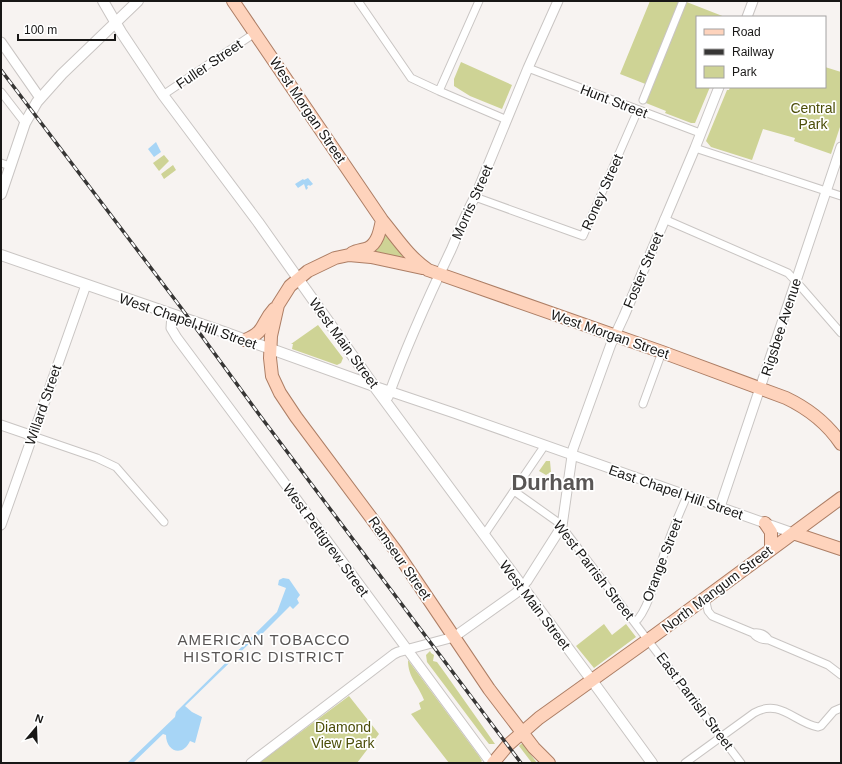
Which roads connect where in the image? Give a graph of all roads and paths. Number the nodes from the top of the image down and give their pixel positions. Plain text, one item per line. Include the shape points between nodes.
1 (103, 1) edge
2 (138, 1) edge
3 (233, 1) edge
4 (358, 1) edge
5 (479, 1) edge
6 (558, 1) edge
7 (683, 1) edge
8 (753, 1) edge
9 (747, 16) edge
10 (116, 22) junction
11 (255, 33) junction
12 (1, 42) edge
13 (528, 68) junction
14 (719, 88) edge
15 (439, 91) junction
16 (1, 92) edge
17 (163, 95) junction
18 (40, 98) junction
19 (643, 100) dead end
20 (638, 110) junction
21 (507, 120) junction
22 (25, 123) junction
23 (700, 133) junction
24 (841, 147) edge
25 (695, 148) junction
26 (6, 165) edge
27 (825, 191) junction
28 (1, 194) edge
29 (841, 196) edge
30 (475, 197) junction
31 (664, 219) junction
32 (382, 220) junction
33 (1, 255) edge
34 (349, 255) junction
35 (433, 272) junction
36 (298, 279) junction
37 (796, 281) junction
38 (86, 285) junction
39 (278, 305) junction
40 (172, 315) junction
41 (841, 333) edge
42 (614, 335) junction
43 (245, 340) junction
44 (271, 350) junction
45 (662, 352) junction
46 (374, 386) junction
47 (760, 389) junction
48 (390, 391) junction
49 (386, 402) junction
50 (643, 404) dead end
51 (1, 425) edge
52 (33, 436) junction
53 (841, 444) edge
54 (545, 445) junction
55 (572, 455) junction
56 (514, 491) junction
57 (686, 496) junction
58 (841, 498) edge
59 (720, 508) junction
60 (164, 522) dead end
61 (765, 523) junction
62 (1, 524) edge
63 (562, 526) junction
64 (793, 533) junction
65 (484, 536) junction
66 (771, 549) junction
67 (841, 549) edge
68 (522, 587) junction
69 (705, 598) junction
70 (635, 622) junction
71 (454, 637) junction
72 (649, 640) junction
73 (407, 649) junction
74 (841, 675) edge
75 (592, 681) junction
76 (841, 708) edge
77 (522, 732) junction
78 (721, 736) junction
79 (534, 748) junction
80 (251, 763) edge
81 (492, 763) edge
82 (541, 763) edge
83 (549, 763) edge
84 (652, 763) edge
85 (685, 763) edge
86 (741, 763) edge

1 - 10 main road, West Main Street
2 - 10 main road
3 - 11 main road, West Morgan Street
4 - 15 street via 411,78
5 - 15 street
6 - 13 street, Morris Street
7 - 19 street
8 - 9 street
10 - 17 main road, West Main Street
10 - 18 main road
11 - 17 street, Fuller Street
11 - 32 main road, West Morgan Street
12 - 18 street
13 - 20 street, Hunt Street
13 - 21 street, Morris Street
14 - 23 street, Foster Street
15 - 21 street
16 - 22 street
17 - 36 main road, West Main Street
18 - 22 main road
20 - 23 street, Hunt Street
20 - 30 street, Roney Street via 583,236
21 - 30 street, Morris Street
22 - 26 main road
23 - 25 street, Foster Street
24 - 27 street, Rigsbee Avenue
25 - 27 street
25 - 31 street, Foster Street
26 - 28 main road
27 - 29 street
27 - 37 street, Rigsbee Avenue
30 - 35 street, Morris Street via 455,241
31 - 37 street via 784,271
31 - 42 street, Foster Street
32 - 34 main road via 378,236 372,244
32 - 35 main road, West Morgan Street via 409,255
33 - 38 main road, West Chapel Hill Street
34 - 35 main road via 371,257
34 - 36 main road via 319,265
35 - 42 main road, West Morgan Street
35 - 48 street, Morris Street
36 - 39 main road
36 - 46 main road, West Main Street
37 - 41 street
37 - 47 street, Rigsbee Avenue
38 - 40 main road, West Chapel Hill Street
38 - 52 street, Willard Street
39 - 43 main road via 262,330
39 - 44 main road, Ramseur Street via 271,336
40 - 43 main road, West Chapel Hill Street
40 - 73 street, West Pettigrew Street via 171,328 176,338
42 - 45 main road, West Morgan Street
42 - 55 street, Foster Street
43 - 44 main road, West Chapel Hill Street
44 - 46 main road, West Chapel Hill Street
44 - 71 main road, Ramseur Street via 272,376 285,400 396,551
45 - 47 main road, West Morgan Street
45 - 50 street
46 - 48 street, East Chapel Hill Street
46 - 49 main road, West Main Street
47 - 53 main road, West Morgan Street via 786,398 804,408 827,426
47 - 59 street, Rigsbee Avenue
48 - 49 street, Morris Street
48 - 54 street, East Chapel Hill Street
49 - 65 main road, West Main Street
51 - 52 street
52 - 60 street via 116,467
52 - 62 street, Willard Street
54 - 55 street, East Chapel Hill Street
54 - 56 street
55 - 57 street, East Chapel Hill Street
55 - 63 street, Foster Street
56 - 63 street, West Parrish Street
56 - 65 street
57 - 59 street, East Chapel Hill Street
57 - 70 street, Orange Street via 647,603
58 - 64 main road, North Mangum Street
59 - 61 street, East Chapel Hill Street
61 - 64 street, East Chapel Hill Street
61 - 66 main road via 771,532
63 - 68 street
63 - 70 street, West Parrish Street
64 - 66 main road, North Mangum Street
64 - 67 main road, East Chapel Hill Street
65 - 68 main road, West Main Street
66 - 69 main road, North Mangum Street
68 - 71 street
68 - 75 main road, West Main Street
69 - 72 main road, North Mangum Street
69 - 74 street via 712,616 753,633 758,632 770,640 828,665
70 - 72 street, West Parrish Street
71 - 73 street
71 - 77 main road, Ramseur Street
72 - 75 main road, North Mangum Street
72 - 78 street, East Parrish Street
73 - 80 street via 394,654
73 - 81 street, West Pettigrew Street
75 - 77 main road, North Mangum Street
75 - 84 main road, West Main Street
76 - 78 street via 834,711 821,726 816,727 768,707 754,712
77 - 79 main road, Ramseur Street
77 - 81 main road, North Mangum Street
78 - 85 street
78 - 86 street, East Parrish Street
79 - 82 street, Ramseur Street
79 - 83 main road

